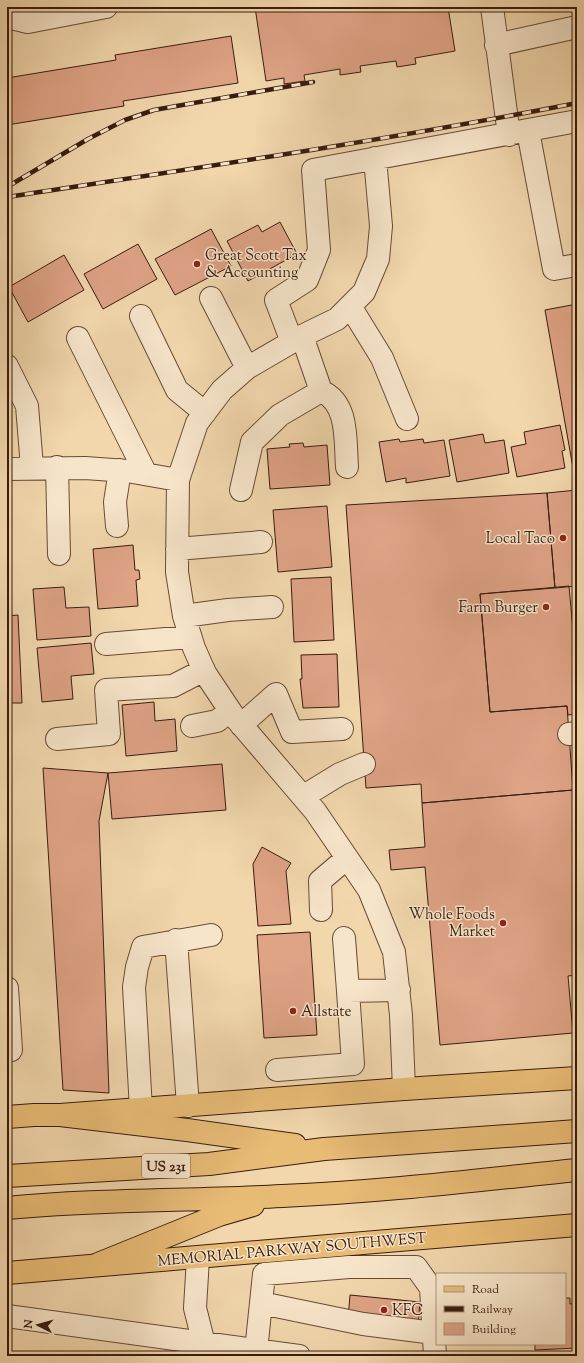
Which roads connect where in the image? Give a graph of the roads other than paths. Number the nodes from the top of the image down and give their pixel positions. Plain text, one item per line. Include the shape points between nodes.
1 (106, 7) edge
2 (492, 7) edge
3 (7, 17) edge
4 (577, 27) edge
5 (496, 45) junction
6 (577, 121) edge
7 (519, 133) junction
8 (375, 158) junction
9 (577, 265) edge
10 (211, 298) dead end
11 (350, 306) junction
12 (141, 316) dead end
13 (78, 338) dead end
14 (297, 339) junction
15 (7, 366) edge
16 (247, 368) junction
17 (321, 391) junction
18 (205, 413) junction
19 (406, 420) dead end
20 (32, 467) junction
21 (58, 467) junction
22 (347, 467) dead end
23 (7, 468) edge
24 (120, 470) junction
25 (146, 474) junction
26 (178, 480) junction
27 (241, 490) dead end
28 (117, 526) dead end
29 (260, 542) dead end
30 (177, 550) junction
31 (59, 554) dead end
32 (272, 607) dead end
33 (184, 616) junction
34 (190, 637) junction
35 (106, 644) dead end
36 (204, 670) junction
37 (236, 718) junction
38 (192, 726) dead end
39 (342, 729) dead end
40 (57, 739) dead end
41 (364, 764) dead end
42 (304, 796) junction
43 (347, 858) junction
44 (321, 910) dead end
45 (211, 935) dead end
46 (344, 938) dead end
47 (176, 940) junction
48 (7, 988) edge
49 (399, 990) junction
50 (7, 991) edge
51 (348, 991) junction
52 (7, 1050) edge
53 (277, 1070) dead end
54 (577, 1078) edge
55 (404, 1089) junction
56 (188, 1106) junction
57 (141, 1109) junction
58 (60, 1115) junction
59 (7, 1117) edge
60 (577, 1131) edge
61 (324, 1149) junction
62 (577, 1170) edge
63 (7, 1176) edge
64 (283, 1196) junction
65 (7, 1208) edge
66 (577, 1225) edge
67 (410, 1240) junction
68 (263, 1252) junction
69 (198, 1258) junction
70 (98, 1264) junction
71 (416, 1267) junction
72 (7, 1273) edge
73 (264, 1274) junction
74 (261, 1303) junction
75 (7, 1316) edge
76 (434, 1333) junction
77 (204, 1344) junction
78 (249, 1352) edge
79 (299, 1356) edge
80 (435, 1356) edge

1 - 3 street via 28,22
2 - 5 street
4 - 5 street
5 - 7 street
6 - 7 street
7 - 8 street
7 - 9 street via 554,269
8 - 11 street via 381,226 378,259 364,292
8 - 14 street via 313,170 319,250 307,280 276,300
10 - 16 street
11 - 14 street via 337,319
11 - 19 street via 382,358
12 - 18 street via 177,390
13 - 25 street
14 - 16 street
14 - 17 street
15 - 20 street via 27,406
16 - 18 street via 222,390
17 - 22 street via 330,395 342,413
17 - 27 street via 280,415 252,442
18 - 26 street via 197,423
20 - 21 street
20 - 23 street
21 - 24 street
21 - 31 street
24 - 25 street
24 - 28 street via 115,502
25 - 26 street
26 - 30 street
29 - 30 street
30 - 33 street via 177,572
32 - 33 street
33 - 34 street
34 - 35 street
34 - 36 street
36 - 37 street
36 - 40 street via 173,686 106,690 109,734
37 - 38 street
37 - 39 street via 276,694 292,732
37 - 42 street
41 - 42 street via 340,774
42 - 43 street
43 - 44 street via 320,881
43 - 49 street via 369,890 394,952
45 - 47 street
46 - 51 street
47 - 56 street
47 - 57 street via 142,947 137,967 134,987
48 - 50 street
49 - 51 street
49 - 55 street
50 - 52 street via 11,1050
51 - 53 street via 353,1064
54 - 55 main road
55 - 56 main road
56 - 57 main road
57 - 58 main road
58 - 59 main road
58 - 61 main road
60 - 61 main road, US 231
61 - 63 main road, US 231 via 209,1164
62 - 64 main road, US 231
64 - 65 main road, US 231 via 60,1203
64 - 70 main road via 219,1215
66 - 67 main road, MEMORIAL PARKWAY SOUTHWEST
67 - 68 main road, MEMORIAL PARKWAY SOUTHWEST
67 - 71 street
68 - 69 main road, MEMORIAL PARKWAY SOUTHWEST
68 - 73 street
69 - 70 main road, MEMORIAL PARKWAY SOUTHWEST
69 - 77 street via 195,1308
70 - 72 main road, MEMORIAL PARKWAY SOUTHWEST
71 - 73 street via 349,1267
71 - 76 street via 430,1288
73 - 74 street
74 - 76 street via 363,1324
74 - 78 street
75 - 77 street
76 - 80 street
77 - 78 street
78 - 79 street

